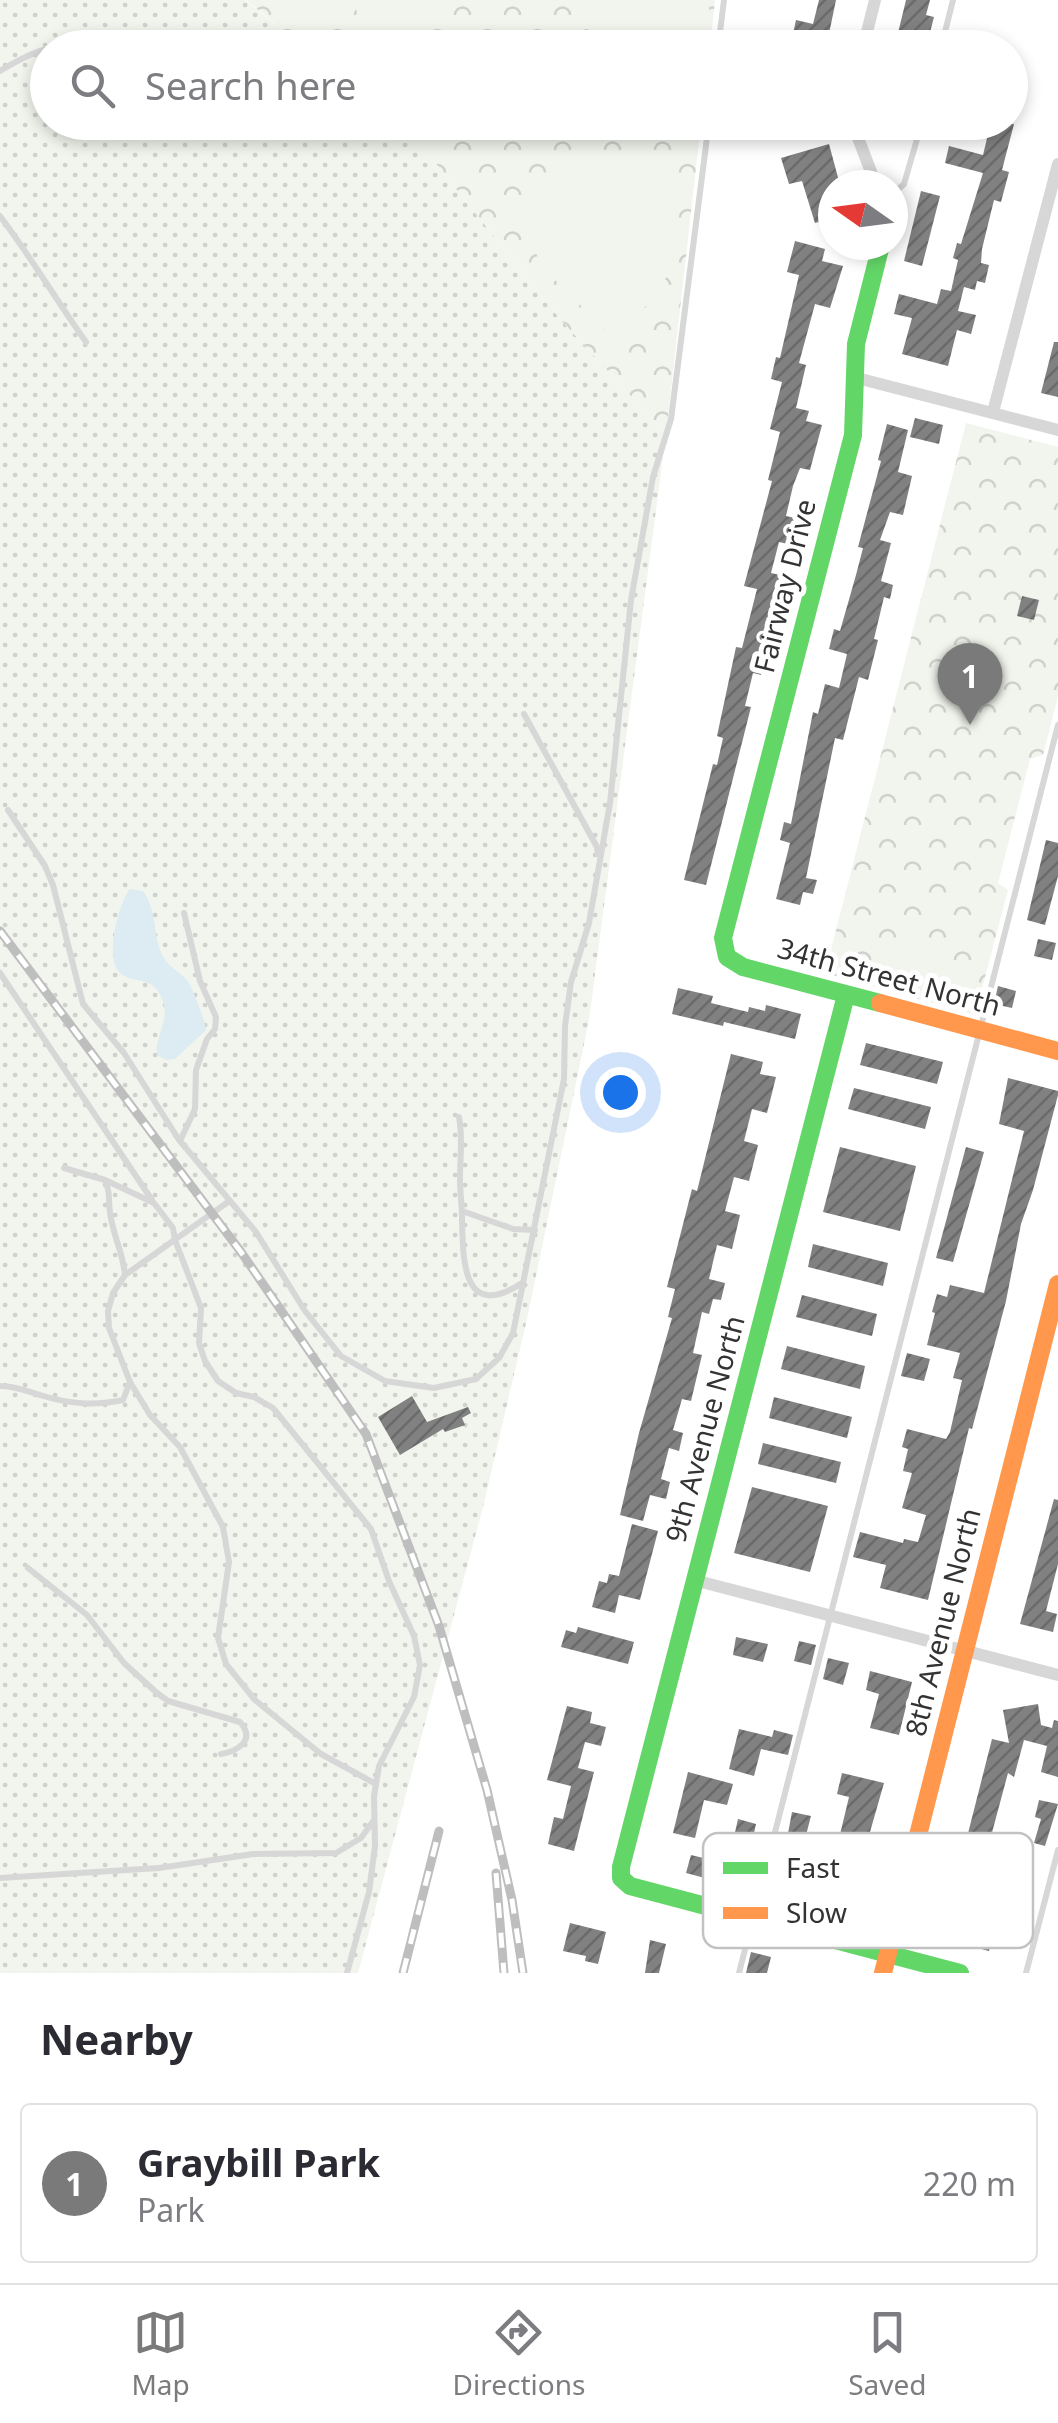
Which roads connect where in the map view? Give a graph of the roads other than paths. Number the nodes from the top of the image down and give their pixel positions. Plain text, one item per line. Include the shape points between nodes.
1 (724, 0) edge
2 (875, 0) edge
3 (954, 0) edge
4 (720, 30) edge
5 (868, 30) edge
6 (946, 30) edge
7 (30, 54) edge
8 (0, 71) edge
9 (706, 140) edge
10 (859, 140) edge
11 (917, 140) edge
12 (1058, 164) edge
13 (870, 170) edge
14 (908, 170) edge
15 (0, 216) edge
16 (877, 260) edge
17 (86, 342) dead end
18 (858, 378) junction
19 (994, 412) junction
20 (1058, 430) edge
21 (524, 714) dead end
22 (1058, 725) edge
23 (8, 810) dead end
24 (598, 863) junction
25 (184, 914) dead end
26 (723, 938) joint
27 (0, 973) edge
28 (846, 995) junction
29 (979, 1029) junction
30 (1058, 1051) edge
31 (459, 1116) dead end
32 (180, 1141) junction
33 (64, 1168) dead end
34 (105, 1180) junction
35 (228, 1202) junction
36 (154, 1203) junction
37 (462, 1211) junction
38 (535, 1230) junction
39 (175, 1240) junction
40 (124, 1275) junction
41 (524, 1282) junction
42 (1058, 1284) edge
43 (130, 1382) junction
44 (0, 1386) edge
45 (28, 1568) dead end
46 (694, 1580) junction
47 (830, 1616) junction
48 (964, 1651) junction
49 (1058, 1675) edge
50 (221, 1754) dead end
51 (376, 1784) junction
52 (375, 1820) junction
53 (775, 1833) edge
54 (918, 1833) edge
55 (1058, 1850) edge
56 (0, 1878) edge
57 (703, 1906) edge
58 (1033, 1946) edge
59 (745, 1948) edge
60 (838, 1948) edge
61 (1033, 1948) edge
62 (885, 1964) edge
63 (346, 1973) edge
64 (739, 1973) edge
65 (960, 1973) edge
66 (1026, 1973) edge

1 - 4 lane
2 - 5 street
3 - 6 lane
7 - 8 lane
9 - 24 lane via 671,419 652,476 631,600
10 - 13 street
11 - 14 lane
12 - 19 street
15 - 17 lane
16 - 18 street, Fairway Drive via 856,344
18 - 19 street
18 - 26 street, Fairway Drive via 853,436
19 - 20 street
21 - 24 lane via 597,847
22 - 29 lane
23 - 32 lane via 53,884 83,1004
24 - 38 lane via 571,982 564,1079
25 - 32 lane via 216,1016 196,1070 196,1109
26 - 28 street, 34th Street North via 727,957 744,967
27 - 36 lane
28 - 29 street, 34th Street North
28 - 46 street, 9th Avenue North
29 - 30 street, 34th Street North
29 - 47 lane
31 - 37 lane
32 - 35 lane
33 - 34 lane
34 - 36 lane
34 - 40 lane
35 - 39 lane
35 - 41 lane via 341,1356 385,1381 434,1388 476,1379 500,1358 513,1334
36 - 39 lane via 174,1228
37 - 38 lane
37 - 41 lane via 462,1257 474,1288 499,1296
38 - 41 lane
39 - 40 lane
39 - 51 lane via 201,1308 205,1361 236,1393 273,1408 370,1529 414,1636 420,1666 414,1697
40 - 43 lane via 108,1311
42 - 48 street, 8th Avenue North
43 - 44 lane via 123,1400 98,1405
43 - 51 lane via 180,1448 224,1527 229,1562 218,1638 226,1664 255,1700 320,1754
45 - 50 lane via 87,1615 157,1693 245,1727 240,1749
46 - 47 street
46 - 57 street, 9th Avenue North via 621,1878
47 - 48 street
47 - 53 lane
48 - 49 street
48 - 54 street, 8th Avenue North
51 - 52 lane
52 - 56 lane via 336,1853 253,1854 159,1868
52 - 63 lane via 369,1892
55 - 58 lane
59 - 64 lane
60 - 62 street
61 - 66 lane
62 - 65 street

